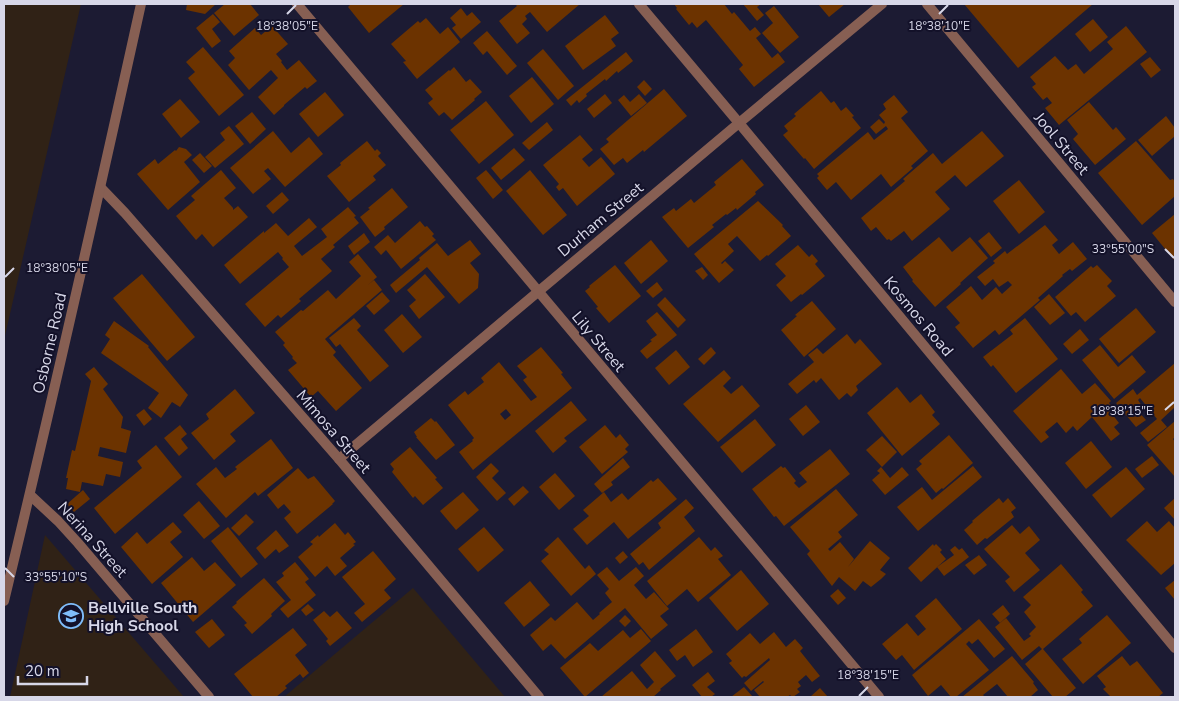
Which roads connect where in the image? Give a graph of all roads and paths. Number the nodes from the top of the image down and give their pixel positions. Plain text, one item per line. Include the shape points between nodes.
1 (141, 4) edge
2 (297, 4) edge
3 (639, 4) edge
4 (882, 4) edge
5 (927, 4) edge
6 (739, 123) junction
7 (101, 188) junction
8 (538, 292) junction
9 (1175, 302) edge
10 (339, 459) junction
11 (30, 494) junction
12 (4, 601) edge
13 (1175, 648) edge
14 (209, 697) edge
15 (539, 697) edge
16 (878, 697) edge

1 - 7 street, Osborne Road
2 - 8 street, Lily Street
3 - 6 street, Kosmos Road
4 - 6 street, Durham Street
5 - 9 street, Jool Street
6 - 8 street, Durham Street
6 - 13 street, Kosmos Road
7 - 10 street, Mimosa Street
7 - 11 street, Osborne Road
8 - 10 street, Durham Street
8 - 16 street, Lily Street
10 - 15 street, Mimosa Street
11 - 12 street, Osborne Road
11 - 14 street, Nerina Street via 78,543

